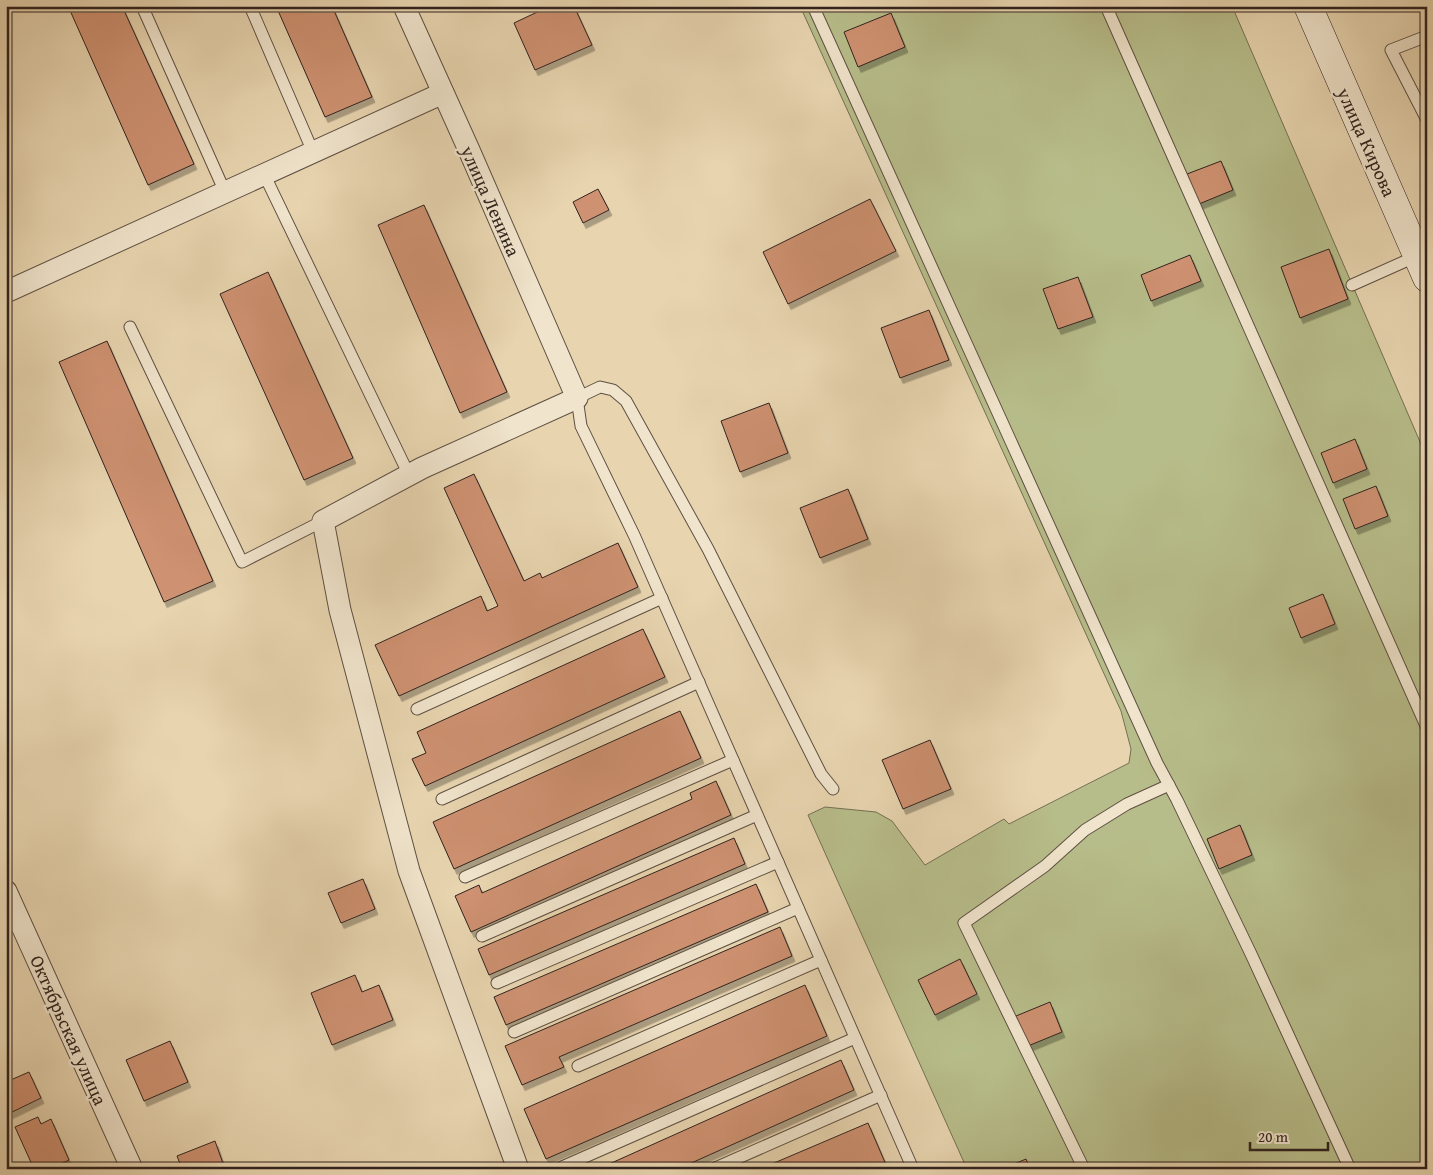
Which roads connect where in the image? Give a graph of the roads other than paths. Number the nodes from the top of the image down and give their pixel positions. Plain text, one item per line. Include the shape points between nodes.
1 (142, 6) edge
2 (250, 6) edge
3 (404, 6) edge
4 (813, 6) edge
5 (1106, 6) edge
6 (1308, 6) edge
7 (1427, 36) edge
8 (443, 93) junction
9 (1427, 120) edge
10 (314, 152) junction
11 (264, 174) junction
12 (225, 192) junction
13 (1422, 267) edge
14 (1352, 285) dead end
15 (6, 292) edge
16 (130, 327) dead end
17 (577, 398) junction
18 (409, 475) junction
19 (322, 522) junction
20 (662, 598) junction
21 (699, 682) junction
22 (417, 709) dead end
23 (1427, 728) edge
24 (733, 760) junction
25 (1169, 785) junction
26 (833, 789) dead end
27 (442, 799) dead end
28 (757, 815) junction
29 (778, 862) junction
30 (465, 877) dead end
31 (6, 891) edge
32 (798, 908) junction
33 (482, 936) dead end
34 (821, 960) junction
35 (498, 983) dead end
36 (514, 1032) dead end
37 (855, 1038) junction
38 (578, 1066) dead end
39 (881, 1095) junction
40 (562, 1167) dead end
41 (132, 1169) edge
42 (518, 1169) edge
43 (713, 1169) edge
44 (913, 1169) edge
45 (1084, 1169) edge
46 (1350, 1169) edge

1 - 12 lane
2 - 10 lane
3 - 8 street, улица Ленина
4 - 25 lane
5 - 23 lane
6 - 13 street, улица Кирова
7 - 9 lane via 1391,50
8 - 10 street
8 - 17 street, улица Ленина
10 - 11 street
11 - 12 street
11 - 18 lane
12 - 15 street
13 - 14 lane
16 - 19 lane via 242,562
17 - 18 street
17 - 20 lane via 582,426
17 - 26 lane via 600,387 613,390 626,401 708,549 821,774
18 - 19 street
19 - 42 street via 340,610 409,871
20 - 21 lane
20 - 22 lane
21 - 24 lane
21 - 27 lane
24 - 28 lane
24 - 30 lane
25 - 45 lane via 1127,804 1085,830 1045,866 964,923
25 - 46 lane
28 - 29 lane
28 - 33 lane
29 - 32 lane
29 - 35 lane
31 - 41 street, Октябрьская улица
32 - 34 lane
32 - 36 lane
34 - 37 lane
34 - 38 lane
37 - 39 lane
37 - 40 lane
39 - 43 lane
39 - 44 lane

